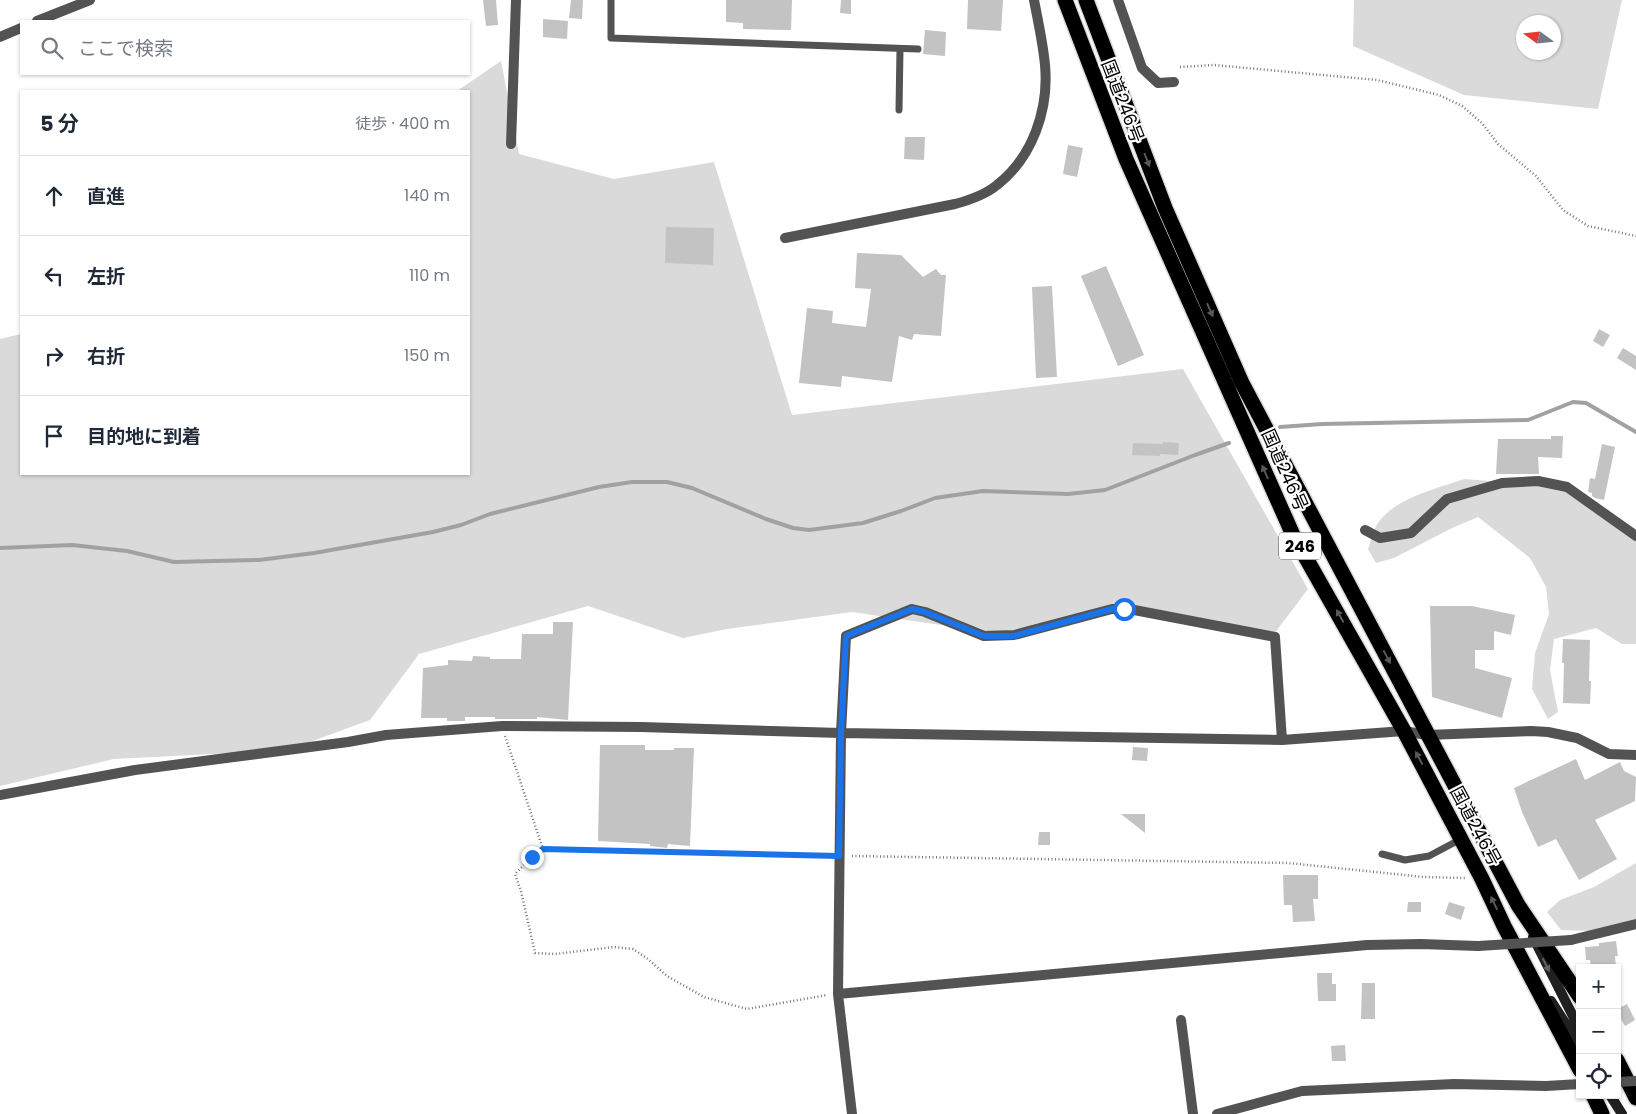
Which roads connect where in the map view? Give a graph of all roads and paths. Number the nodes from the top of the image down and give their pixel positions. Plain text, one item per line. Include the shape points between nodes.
1 (90, 0) edge
2 (516, 0) edge
3 (612, 0) edge
4 (1034, 0) edge
5 (1065, 0) edge
6 (1086, 0) edge
7 (1118, 0) edge
8 (40, 20) edge
9 (20, 28) edge
10 (0, 37) edge
11 (900, 49) junction
12 (918, 49) dead end
13 (1180, 67) dead end
14 (1174, 82) dead end
15 (899, 110) dead end
16 (511, 144) dead end
17 (1636, 236) edge
18 (785, 238) dead end
19 (1365, 530) dead end
20 (1636, 536) edge
21 (502, 726) junction
22 (1404, 731) junction
23 (841, 733) junction
24 (1428, 735) junction
25 (1282, 740) junction
26 (1636, 754) edge
27 (0, 795) edge
28 (1461, 839) junction
29 (543, 849) junction
30 (1382, 854) dead end
31 (839, 856) junction
32 (1482, 879) junction
33 (1518, 905) junction
34 (1636, 924) edge
35 (1504, 926) junction
36 (1576, 991) edge
37 (838, 994) junction
38 (1181, 1020) dead end
39 (1576, 1022) edge
40 (1576, 1040) edge
41 (1576, 1062) edge
42 (1621, 1068) edge
43 (1636, 1081) edge
44 (1621, 1082) edge
45 (1576, 1084) edge
46 (1636, 1098) edge
47 (1595, 1099) edge
48 (1614, 1099) edge
49 (852, 1114) edge
50 (1193, 1114) edge
51 (1217, 1114) edge
52 (1602, 1114) edge
53 (1622, 1114) edge

1 - 8 street
2 - 16 street
3 - 11 lane via 611,38
4 - 18 street via 1046,66 1045,98 1035,134 1010,174 974,198 955,204
22 -> 5 highway, 国道246号 / 246 via 1293,535 1126,159
6 -> 24 highway, 国道246号 / 246 via 1165,208 1242,383
7 - 14 street via 1142,68 1158,83
9 - 10 street
11 - 12 lane
11 - 15 lane
13 - 17 path via 1214,65 1377,80 1439,95 1462,106 1482,123 1498,144 1536,176 1562,210 1588,226
19 - 20 street via 1380,538 1412,533 1447,499 1502,483 1538,481 1567,487
21 - 23 street
21 - 27 street via 386,735 145,768
21 - 29 path
22 - 24 street
22 - 25 street
28 -> 22 highway, 国道246号 / 246
23 - 25 street
23 - 25 street via 846,636 912,609 984,636 1014,636 1112,609 1129,609 1274,637
23 - 31 street
24 - 26 street via 1531,730 1577,738 1610,754
24 - 33 highway, 国道246号 / 246
28 - 30 lane via 1429,856 1405,860
28 - 32 highway, 国道246号 / 246
29 - 31 path
29 - 37 path via 515,874 535,953 556,954 614,947 633,949 667,976 704,997 747,1009
31 - 32 path via 1288,863 1424,877
31 - 37 street
35 -> 32 highway, 国道246号 / 246
33 - 36 highway, 国道246号 / 246
33 -> 39 street
34 - 37 street, bridge via 1571,940 1478,946 1367,946
35 - 40 street
35 - 41 highway, 国道246号 / 246
37 - 49 street
38 - 50 street
42 - 46 highway
43 - 44 street, bridge
45 - 51 street via 1454,1084 1302,1091
47 - 52 highway
48 - 53 street

